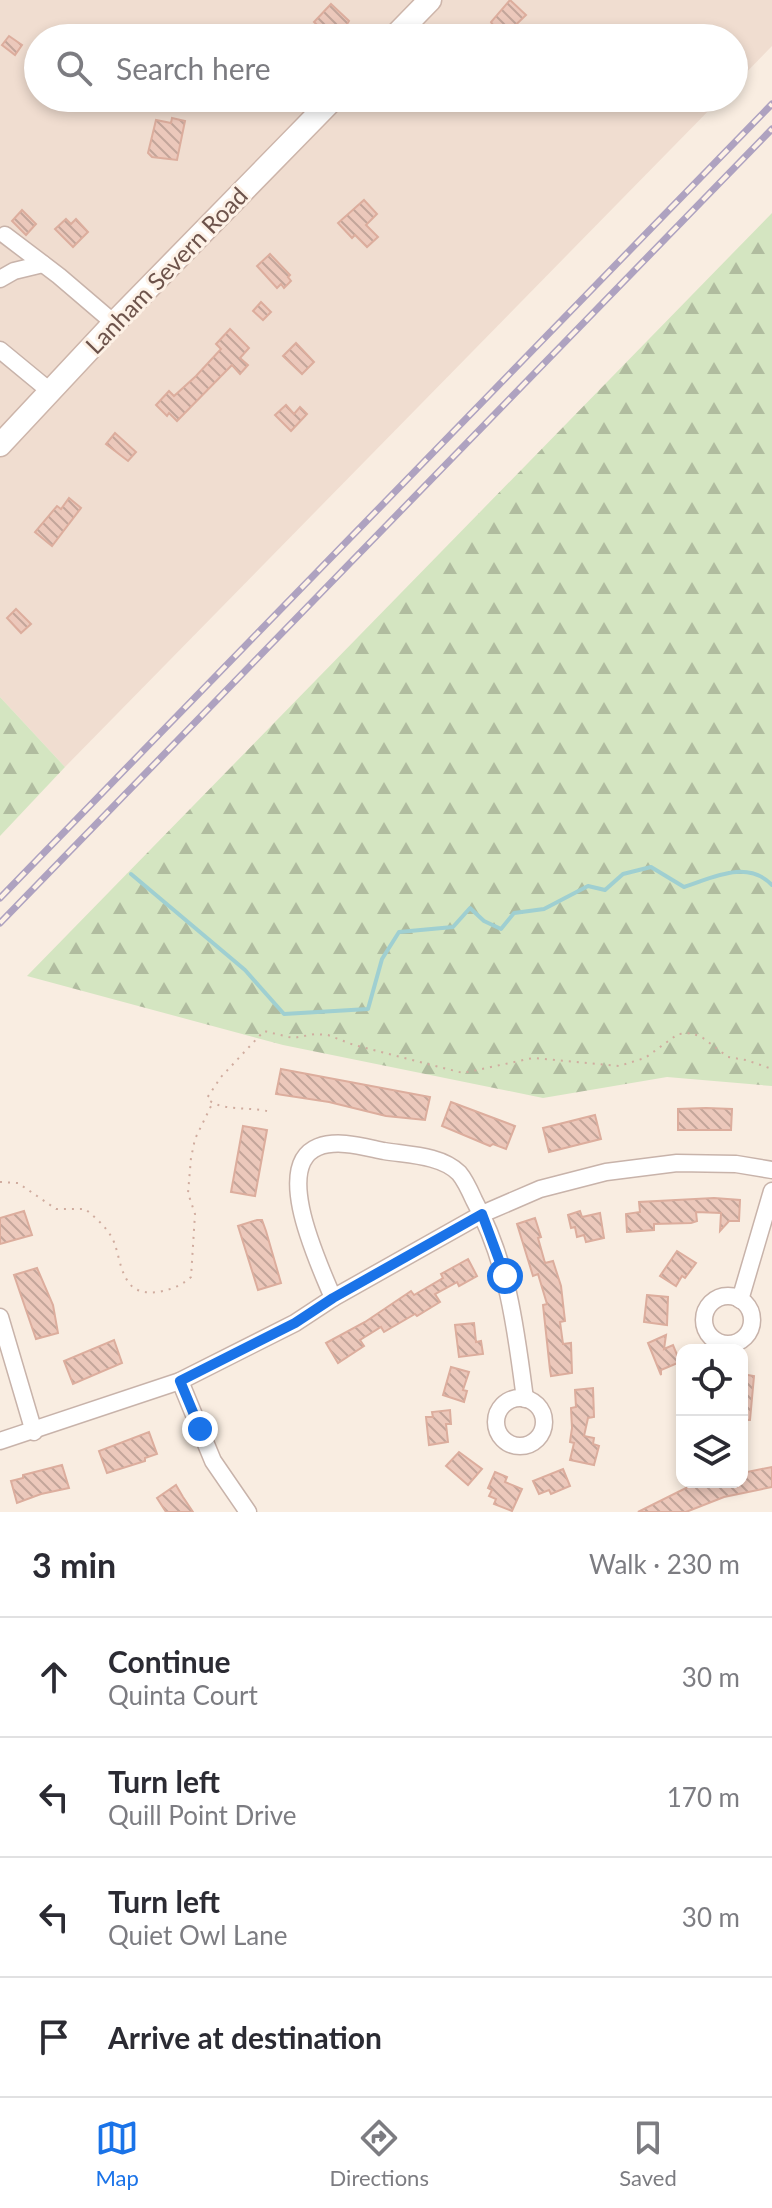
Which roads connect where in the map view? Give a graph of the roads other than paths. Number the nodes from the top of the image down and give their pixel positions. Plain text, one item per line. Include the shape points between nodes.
1 (430, 0) edge
2 (407, 24) edge
3 (320, 112) edge
4 (5, 235) dead end
5 (43, 264) junction
6 (0, 279) edge
7 (114, 323) junction
8 (0, 350) edge
9 (51, 392) junction
10 (0, 445) edge
11 (772, 1170) edge
12 (772, 1191) edge
13 (482, 1214) junction
14 (333, 1298) junction
15 (740, 1300) dead end
16 (0, 1317) edge
17 (180, 1381) junction
18 (525, 1399) dead end
19 (34, 1432) junction
20 (0, 1441) edge
21 (248, 1512) edge

1 - 2 main road
3 - 7 main road, Lanham Severn Road
4 - 5 street
5 - 6 street
5 - 7 street
7 - 9 main road, Lanham Severn Road
8 - 9 street
9 - 10 main road, Lanham Severn Road
11 - 13 street via 705,1162 641,1167 540,1189
12 - 15 street
13 - 14 street
13 - 14 street via 461,1175 437,1161 347,1144 316,1148 302,1164 300,1208
13 - 18 street via 510,1298
14 - 17 street
16 - 19 street
17 - 19 street
17 - 21 street via 213,1461
19 - 20 street

